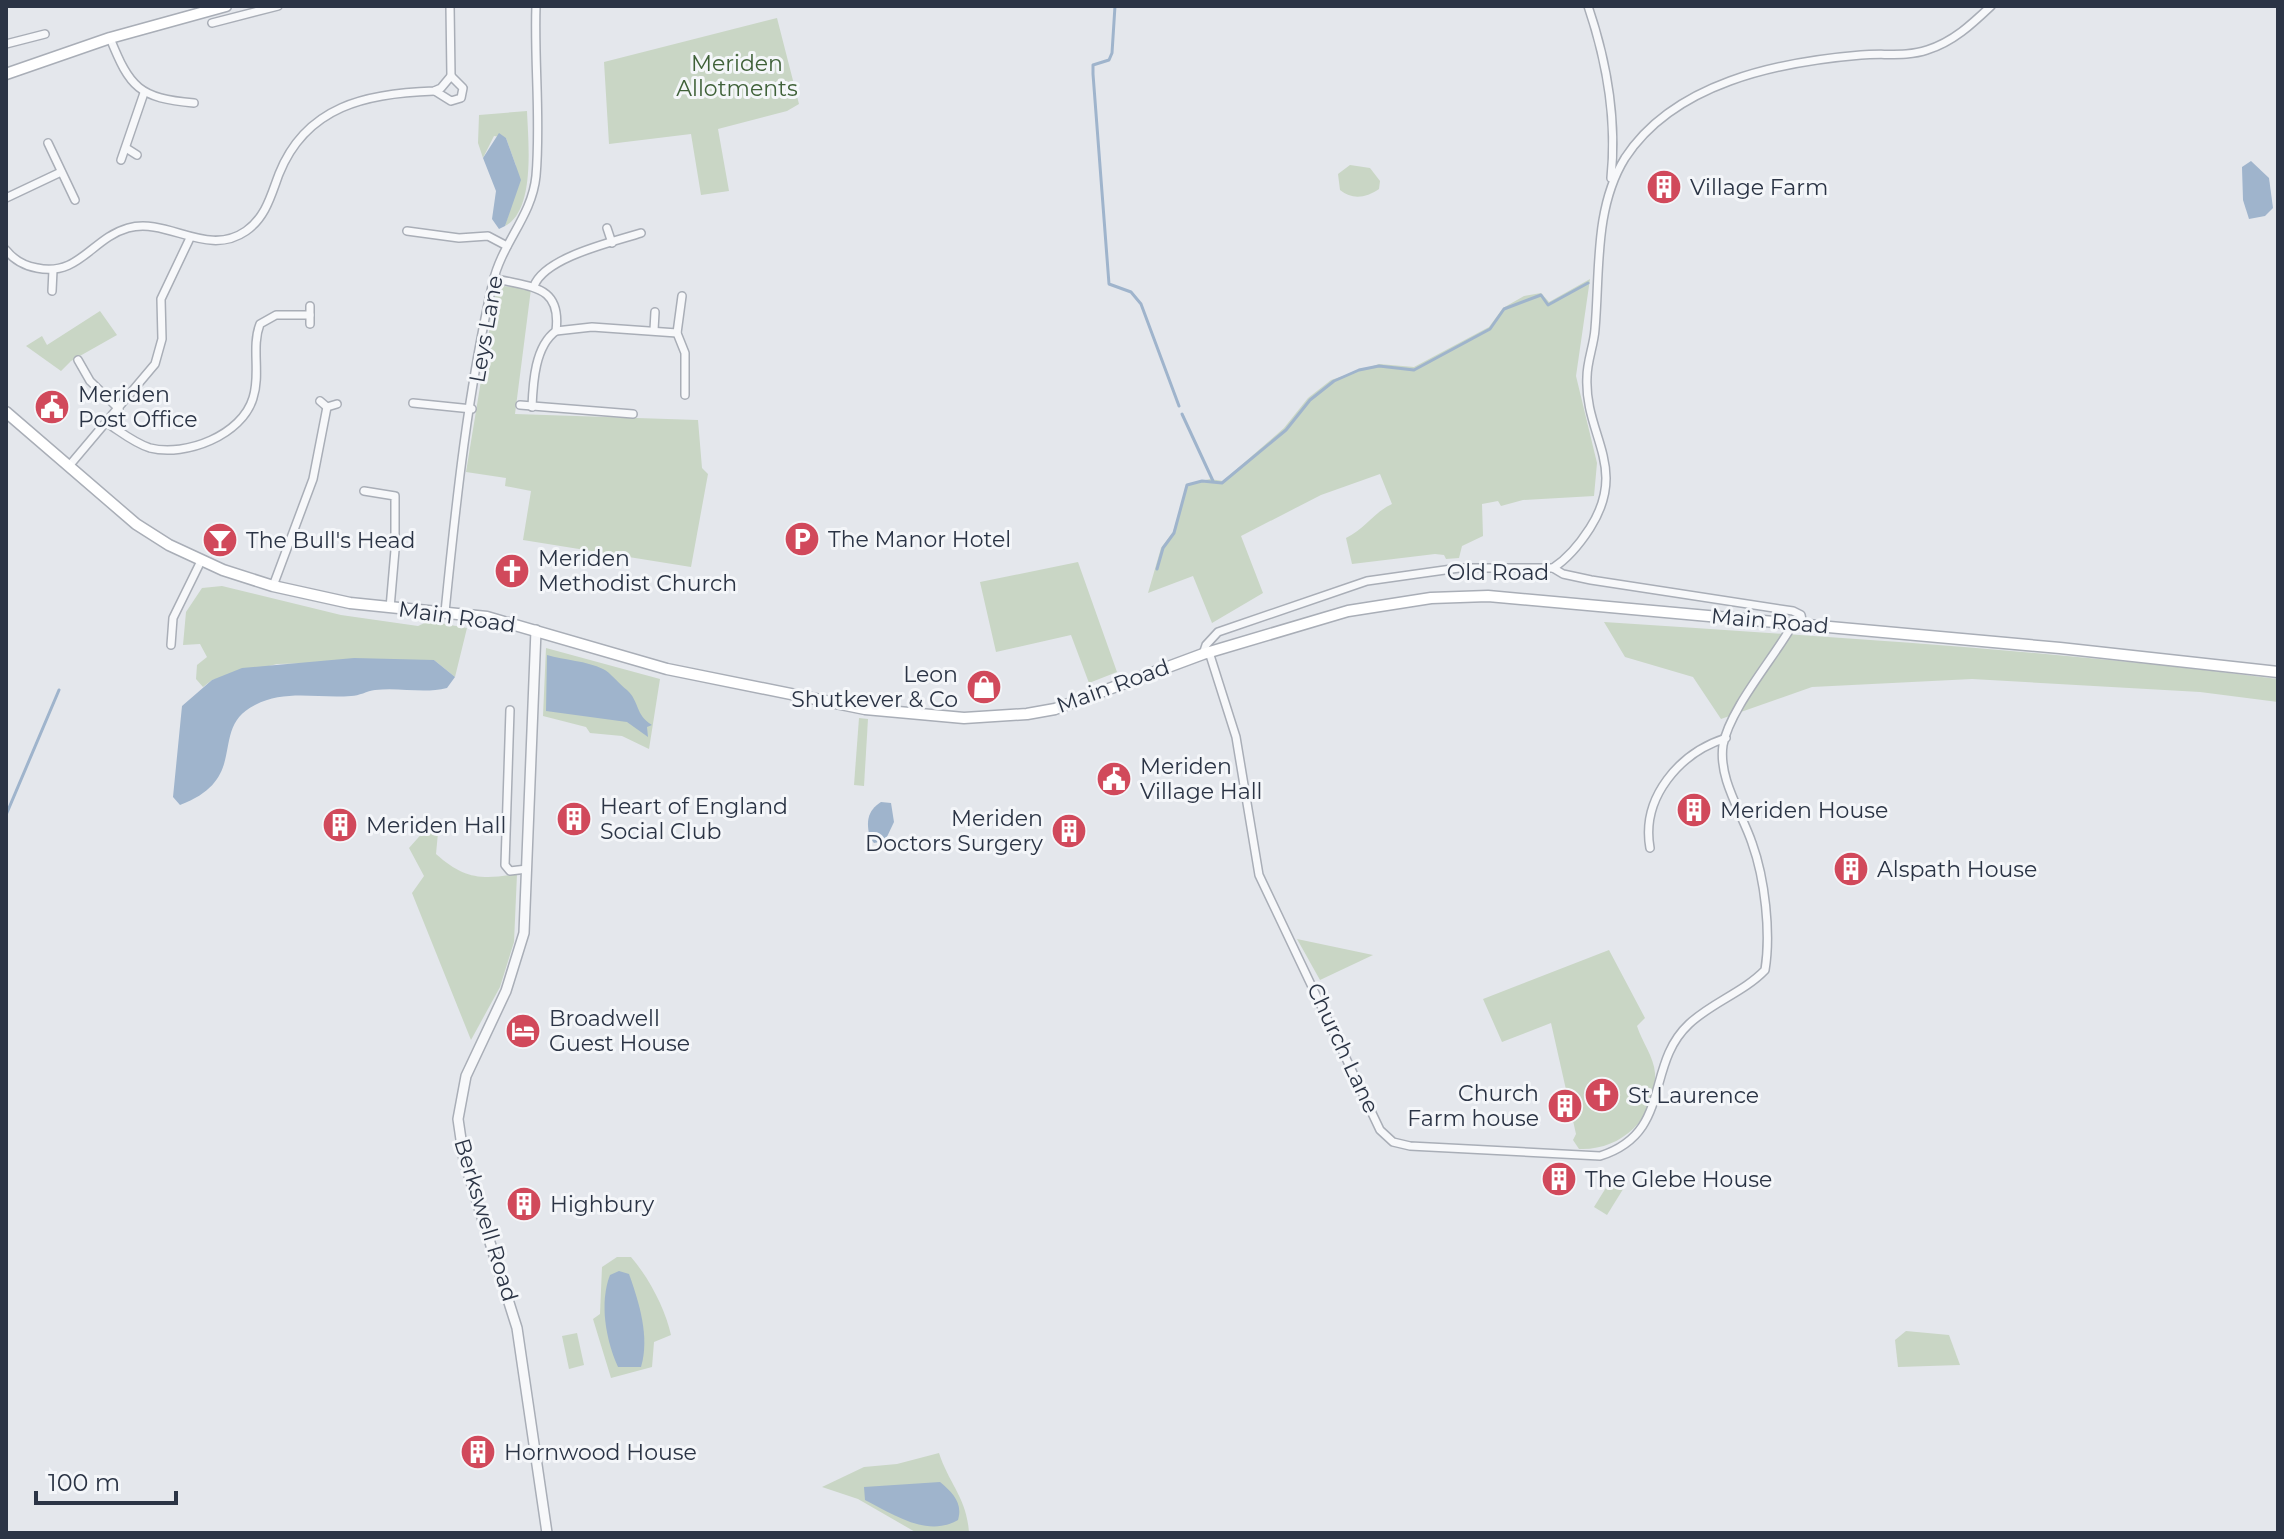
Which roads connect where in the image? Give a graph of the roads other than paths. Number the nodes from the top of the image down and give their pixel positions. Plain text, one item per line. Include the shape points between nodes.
1 (226, 6) edge
2 (278, 6) edge
3 (450, 6) edge
4 (536, 6) edge
5 (1588, 6) edge
6 (1991, 6) edge
7 (212, 23) dead end
8 (45, 34) dead end
9 (110, 38) junction
10 (6, 44) edge
11 (6, 74) edge
12 (451, 76) junction
13 (434, 91) junction
14 (144, 93) junction
15 (194, 103) dead end
16 (48, 143) dead end
17 (126, 148) junction
18 (1614, 148) junction
19 (137, 155) dead end
20 (1627, 156) junction
21 (121, 160) dead end
22 (61, 172) junction
23 (1610, 185) junction
24 (6, 198) edge
25 (75, 200) dead end
26 (607, 228) dead end
27 (407, 231) dead end
28 (420, 232) junction
29 (641, 233) dead end
30 (190, 238) junction
31 (421, 243) dead end
32 (612, 243) junction
33 (507, 246) junction
34 (6, 250) edge
35 (53, 270) junction
36 (494, 278) junction
37 (534, 286) junction
38 (52, 291) dead end
39 (682, 296) dead end
40 (655, 312) dead end
41 (310, 324) dead end
42 (654, 330) junction
43 (556, 331) junction
44 (677, 333) junction
45 (78, 360) dead end
46 (685, 395) dead end
47 (413, 403) dead end
48 (337, 404) dead end
49 (520, 405) dead end
50 (532, 407) junction
51 (119, 409) junction
52 (472, 409) junction
53 (6, 412) edge
54 (633, 414) dead end
55 (107, 423) junction
56 (69, 466) junction
57 (364, 491) dead end
58 (201, 561) junction
59 (1553, 568) junction
60 (273, 586) junction
61 (390, 608) junction
62 (445, 612) junction
63 (1798, 624) junction
64 (536, 630) junction
65 (171, 645) dead end
66 (1206, 653) junction
67 (2278, 672) edge
68 (510, 710) dead end
69 (1726, 738) junction
70 (1650, 848) dead end
71 (527, 869) junction
72 (547, 1533) edge

1 - 9 main road
2 - 7 street
3 - 12 street
4 - 33 street, Leys Lane via 536,177 527,211
5 - 18 street via 1606,68
6 - 20 street via 1947,43 1924,52 1792,63 1704,91 1661,115
8 - 10 street
9 - 11 main road
9 - 14 street via 126,76
12 - 13 street
12 - 13 street via 463,88 461,98 451,101
13 - 30 street via 370,96 334,109 302,133 256,222 233,237
14 - 15 street
14 - 17 street
16 - 22 street
17 - 19 street
17 - 21 street
18 - 20 street
18 - 23 street
20 - 23 street
22 - 24 street
22 - 25 street
23 - 59 street via 1587,377 1601,440 1606,498 1586,535
26 - 32 street
27 - 28 street
28 - 31 street
28 - 33 street via 493,237
29 - 32 street
30 - 35 street via 153,226 126,229 83,260
30 - 51 street via 161,299 162,339 155,364
32 - 37 street via 556,264 537,277
33 - 36 street, Leys Lane
34 - 35 street via 27,265
35 - 38 street
36 - 37 street
36 - 52 street, Leys Lane
37 - 43 street via 554,303
39 - 44 street
40 - 42 street
41 - 55 street via 310,310 276,315 260,324 252,402 234,426 217,437 196,446 161,450 128,438
42 - 43 street
42 - 44 street
43 - 50 street via 541,349
44 - 46 street via 685,353
45 - 51 street via 90,381
47 - 52 street
48 - 60 street via 323,404 313,479
49 - 50 street
50 - 54 street
51 - 55 street
52 - 62 street, Leys Lane
53 - 56 main road, Main Road
55 - 56 street
56 - 58 main road, Main Road via 136,524
57 - 61 street via 395,496
58 - 60 main road, Main Road
58 - 65 street via 173,618
59 - 63 street, Old Road via 1591,580 1793,611 1801,615
59 - 66 street, Old Road via 1459,568 1367,581 1218,632
60 - 61 main road, Main Road
61 - 62 main road, Main Road
62 - 64 main road, Main Road
63 - 66 main road, Main Road via 1523,598 1431,598 1348,611
63 - 67 main road, Main Road
63 - 69 street, Church Lane
64 - 66 main road, Main Road via 717,680 852,707 964,718 1055,709
64 - 71 street, Berkswell Road
66 - 69 street, Church Lane via 1236,737 1259,875 1380,1130 1393,1142 1410,1146 1600,1156 1621,1150 1647,1123 1675,1042 1689,1024 1765,970 1760,878 1754,848 1725,778
68 - 71 street via 505,865 510,871
69 - 70 street via 1690,755 1658,790
71 - 72 street, Berkswell Road via 520,950 466,1076 458,1119 464,1160 517,1328

